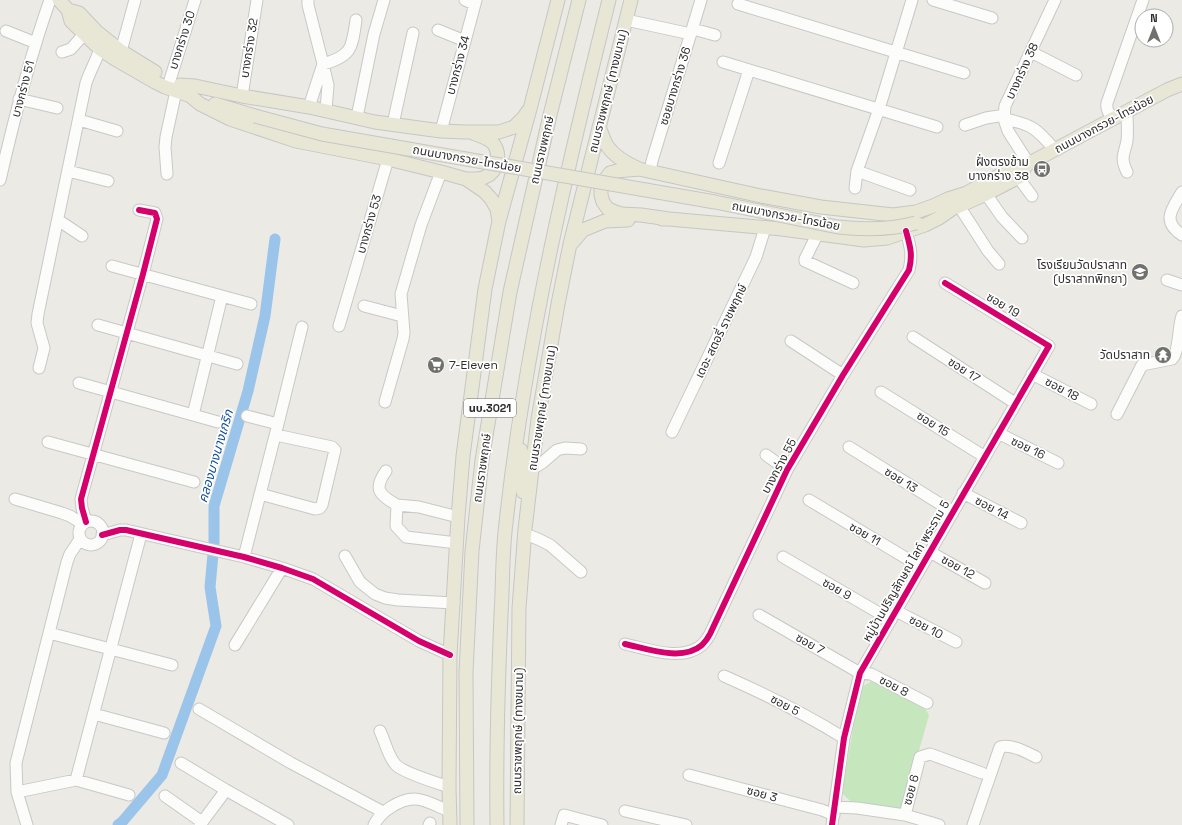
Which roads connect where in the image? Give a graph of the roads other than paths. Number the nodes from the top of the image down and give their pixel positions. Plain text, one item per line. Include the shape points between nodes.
1 (135, 0) edge
2 (195, 0) edge
3 (257, 0) edge
4 (308, 0) edge
5 (384, 0) edge
6 (558, 0) edge
7 (579, 0) edge
8 (609, 0) edge
9 (631, 0) edge
10 (701, 0) edge
11 (912, 0) edge
12 (933, 0) edge
13 (1055, 0) edge
14 (1143, 0) edge
15 (472, 1) edge
16 (60, 2) edge
17 (738, 4) dead end
18 (992, 18) dead end
19 (356, 20) dead end
20 (626, 20) junction
21 (438, 30) dead end
22 (6, 31) dead end
23 (692, 32) junction
24 (413, 33) dead end
25 (84, 34) junction
26 (715, 35) dead end
27 (465, 41) junction
28 (36, 43) junction
29 (100, 49) junction
30 (121, 51) junction
31 (62, 52) dead end
32 (896, 52) junction
33 (1031, 52) junction
34 (723, 62) dead end
35 (323, 64) junction
36 (749, 70) junction
37 (964, 73) dead end
38 (1076, 75) dead end
39 (1182, 84) edge
40 (179, 88) junction
41 (242, 96) junction
42 (19, 99) junction
43 (309, 107) junction
44 (56, 108) dead end
45 (530, 109) junction
46 (879, 109) junction
47 (326, 110) junction
48 (1127, 112) junction
49 (357, 117) junction
50 (1004, 117) junction
51 (1114, 119) junction
52 (79, 120) junction
53 (393, 124) junction
54 (964, 125) dead end
55 (599, 127) junction
56 (937, 127) dead end
57 (117, 131) dead end
58 (441, 131) junction
59 (465, 132) junction
60 (1055, 150) junction
61 (388, 159) junction
62 (719, 163) dead end
63 (1028, 164) junction
64 (644, 170) junction
65 (858, 171) junction
66 (68, 172) junction
67 (441, 172) junction
68 (1127, 172) dead end
69 (167, 174) dead end
70 (1018, 177) junction
71 (466, 179) junction
72 (0, 180) edge
73 (108, 181) dead end
74 (855, 188) dead end
75 (910, 190) dead end
76 (1182, 192) edge
77 (967, 193) junction
78 (986, 194) junction
79 (1032, 196) dead end
80 (955, 208) junction
81 (139, 210) dead end
82 (669, 219) junction
83 (58, 220) junction
84 (499, 221) junction
85 (912, 224) junction
86 (765, 228) junction
87 (817, 235) junction
88 (1182, 235) edge
89 (82, 236) dead end
90 (1022, 238) dead end
91 (570, 244) junction
92 (999, 264) dead end
93 (112, 266) dead end
94 (143, 274) junction
95 (1167, 280) dead end
96 (853, 283) dead end
97 (945, 283) dead end
98 (1182, 285) edge
99 (222, 296) junction
100 (251, 304) dead end
101 (364, 306) dead end
102 (402, 316) junction
103 (1182, 316) edge
104 (98, 325) dead end
105 (339, 326) dead end
106 (302, 327) dead end
107 (127, 333) junction
108 (913, 337) dead end
109 (791, 341) dead end
110 (1049, 346) joint
111 (207, 356) junction
112 (237, 364) dead end
113 (39, 368) dead end
114 (1032, 374) junction
115 (843, 375) junction
116 (79, 383) dead end
117 (111, 392) junction
118 (881, 392) dead end
119 (384, 402) dead end
120 (1016, 403) junction
121 (1091, 404) dead end
122 (1116, 414) dead end
123 (193, 415) junction
124 (247, 416) dead end
125 (520, 416) junction
126 (218, 422) dead end
127 (277, 429) junction
128 (672, 432) dead end
129 (998, 433) junction
130 (48, 442) dead end
131 (848, 447) dead end
132 (581, 449) dead end
133 (94, 454) junction
134 (766, 455) dead end
135 (984, 457) junction
136 (482, 460) junction
137 (1058, 463) dead end
138 (532, 469) junction
139 (787, 470) junction
140 (386, 471) dead end
141 (194, 482) dead end
142 (963, 493) junction
143 (260, 494) junction
144 (15, 499) dead end
145 (809, 500) dead end
146 (397, 505) junction
147 (953, 512) junction
148 (458, 517) junction
149 (85, 523) junction
150 (1021, 524) dead end
151 (525, 531) junction
152 (141, 534) junction
153 (102, 535) junction
154 (80, 539) junction
155 (457, 546) junction
156 (930, 552) junction
157 (345, 556) dead end
158 (244, 558) junction
159 (784, 558) dead end
160 (921, 567) junction
161 (282, 568) junction
162 (581, 572) dead end
163 (985, 583) dead end
164 (454, 603) junction
165 (759, 615) dead end
166 (893, 615) junction
167 (49, 633) junction
168 (956, 642) dead end
169 (626, 644) dead end
170 (236, 645) dead end
171 (110, 648) junction
172 (450, 655) junction
173 (172, 665) dead end
174 (860, 673) junction
175 (724, 676) dead end
176 (927, 703) dead end
177 (199, 709) dead end
178 (94, 714) junction
179 (380, 731) dead end
180 (164, 733) dead end
181 (844, 738) junction
182 (1036, 758) dead end
183 (181, 763) dead end
184 (982, 773) dead end
185 (689, 775) dead end
186 (76, 780) junction
187 (449, 787) junction
188 (226, 790) junction
189 (17, 792) junction
190 (129, 795) dead end
191 (165, 796) dead end
192 (449, 811) junction
193 (625, 811) dead end
194 (383, 812) junction
195 (833, 815) edge
196 (905, 815) junction
197 (201, 824) edge
198 (27, 825) edge
199 (288, 825) edge
200 (374, 825) edge
201 (450, 825) edge
202 (467, 825) edge
203 (497, 825) edge
204 (517, 825) edge
205 (561, 825) edge
206 (602, 825) edge
207 (686, 825) edge
208 (939, 825) edge
209 (973, 825) edge

1 - 30 street
2 - 40 street, บางกร่าง 30
3 - 41 street, บางกร่าง 32
4 - 35 street
5 - 49 street via 374,34
6 - 45 main road, นบ.3021
7 - 136 main road, ถนนราชพฤกษ์ / นบ.3021 via 510,292
8 - 125 main road, นบ.3021 via 544,280
9 - 20 main road, ถนนราชพฤกษ์ (ทางขนาน)
10 - 23 street, ซอยบางกร่าง 36
11 - 32 street
12 - 18 street
13 - 33 street, บางกร่าง 38
14 - 51 street via 1107,103 1106,108
15 - 27 street, บางกร่าง 34
16 - 25 main road, ถนนบางกรวย-ไทรน้อย via 71,21
16 - 28 street, บางกร่าง 51
16 - 30 main road, ถนนบางกรวย-ไทรน้อย via 79,13
17 - 32 street
19 - 35 street via 350,50 335,61
20 - 23 street
20 - 55 main road, ถนนราชพฤกษ์ (ทางขนาน)
21 - 27 street
22 - 28 street
23 - 26 street
23 - 64 street, ซอยบางกร่าง 36 via 652,161
24 - 53 street
25 - 29 main road, ถนนบางกรวย-ไทรน้อย
25 - 31 street via 71,49
27 - 58 street, บางกร่าง 34
28 - 42 street, บางกร่าง 51
29 - 40 main road, ถนนบางกรวย-ไทรน้อย via 155,82
29 - 52 street via 89,72
30 - 40 main road, ถนนบางกรวย-ไทรน้อย
32 - 37 street
32 - 46 street
33 - 38 street
33 - 50 street, บางกร่าง 38 via 1005,106
34 - 36 street
35 - 43 street
35 - 47 street via 328,85
36 - 46 street
36 - 62 street
39 - 48 main road, ถนนบางกรวย-ไทรน้อย
40 - 41 main road via 195,86
40 - 61 main road via 200,104 230,119 296,141
40 - 69 street, บางกร่าง 30 via 166,137
40 - 85 main road, ถนนบางกรวย-ไทรน้อย, bridge via 322,134 715,202 838,227 887,229
41 - 43 main road
42 - 44 street
42 - 72 street, บางกร่าง 51
43 - 47 main road
45 - 59 main road via 514,126 499,132
45 - 84 main road, นบ.3021
46 - 56 street
46 - 65 street
47 - 49 main road
48 - 51 main road, ถนนบางกรวย-ไทรน้อย
48 - 68 street via 1127,140 1123,155 1123,164
49 - 53 main road
50 - 54 street via 986,118
50 - 60 street via 1032,127
50 - 63 street via 1008,131
51 - 60 main road, ถนนบางกรวย-ไทรน้อย
52 - 57 street
52 - 66 street
53 - 58 main road
55 - 64 main road via 608,147 617,156 628,165
55 - 91 main road, ถนนราชพฤกษ์ (ทางขนาน)
58 - 59 main road
59 - 71 main road via 487,138 498,152 498,162 492,173 479,179
60 - 63 main road, ถนนบางกรวย-ไทรน้อย
61 - 67 main road
61 - 105 street, บางกร่าง 53
63 - 70 main road, ถนนบางกรวย-ไทรน้อย
63 - 77 main road, ถนนบางกรวย-ไทรน้อย via 1015,167
64 - 77 main road via 761,196 893,215 916,212
64 - 82 main road via 610,173 600,189 603,202 608,208 622,214
65 - 74 street
65 - 75 street
66 - 73 street
66 - 83 street
67 - 71 main road
67 - 102 street via 421,224 401,294
70 - 78 main road, ถนนบางกรวย-ไทรน้อย
70 - 79 street
71 - 84 main road via 492,200
76 - 88 street via 1173,206 1170,217 1170,224
77 - 85 main road, ถนนบางกรวย-ไทรน้อย
78 - 80 main road, ถนนบางกรวย-ไทรน้อย
78 - 90 street via 1002,217
80 - 85 main road, ถนนบางกรวย-ไทรน้อย
80 - 92 street
81 - 94 street via 155,213 156,216
82 - 86 main road
82 - 91 main road via 605,221 583,230
83 - 89 street
83 - 113 street via 38,314 37,323 44,348
84 - 148 main road, นบ.3021 via 485,289 463,456
85 - 87 main road via 887,238 864,240
85 - 115 street, บางกร่าง 55 via 909,270
86 - 87 main road
86 - 128 street, เดอะ สตอรี่ ราชพฤกษ์ via 756,257
87 - 96 street via 805,261
91 - 138 main road, ถนนราชพฤกษ์ (ทางขนาน) via 556,312
93 - 94 street
94 - 99 street
94 - 107 street
95 - 98 street
97 - 110 street, ซอย 19
99 - 100 street
99 - 111 street
101 - 102 street
102 - 119 street via 403,339
103 - 122 street via 1175,356 1142,365
104 - 107 street
106 - 127 street
107 - 111 street
107 - 117 street
108 - 120 street, ซอย 17
109 - 115 street
110 - 114 street, หมู่บ้านปริญลักษณ์ ไลท์ พระราม 5
111 - 112 street
111 - 123 street
114 - 120 street, หมู่บ้านปริญลักษณ์ ไลท์ พระราม 5
114 - 121 street, ซอย 18
115 - 139 street, บางกร่าง 55
116 - 117 street
117 - 123 street
117 - 133 street
118 - 135 street, ซอย 15
120 - 129 street, หมู่บ้านปริญลักษณ์ ไลท์ พระราม 5
123 - 126 street
124 - 127 street
125 - 151 main road
125 - 203 main road, นบ.3021 via 505,525 499,674
127 - 143 street
127 - 143 street via 335,450 322,505 315,509
129 - 135 street, หมู่บ้านปริญลักษณ์ ไลท์ พระราม 5
129 - 137 street, ซอย 16
130 - 133 street
131 - 147 street, ซอย 13
132 - 138 street via 557,450
133 - 141 street
133 - 149 street via 81,499
134 - 139 street
135 - 142 street, หมู่บ้านปริญลักษณ์ ไลท์ พระราม 5
136 - 155 main road
136 - 202 main road, ถนนราชพฤกษ์ / นบ.3021 via 472,551 466,664
138 - 151 main road, ถนนราชพฤกษ์ (ทางขนาน)
139 - 169 street, บางกร่าง 55 via 710,634 702,644 691,651 677,654
140 - 146 street via 378,484 379,490 384,497
142 - 147 street, หมู่บ้านปริญลักษณ์ ไลท์ พระราม 5
142 - 150 street, ซอย 14
143 - 158 street
144 - 149 street
145 - 160 street, ซอย 11
146 - 148 street via 420,507
146 - 155 street via 396,526 406,537
147 - 156 street, หมู่บ้านปริญลักษณ์ ไลท์ พระราม 5
148 - 155 main road, นบ.3021
149 - 153 street via 98,524 102,528
149 - 154 street via 80,527
151 - 162 street via 550,545
151 - 204 main road, ถนนราชพฤกษ์ (ทางขนาน) via 520,608
152 - 153 street via 123,530
152 - 158 street
152 - 171 street
153 - 154 street via 100,541 93,545
154 - 167 street via 67,562
155 - 164 main road, นบ.3021
156 - 160 street, หมู่บ้านปริญลักษณ์ ไลท์ พระราม 5
156 - 163 street, ซอย 12
157 - 164 street via 360,582 375,594 398,600
158 - 161 street
159 - 166 street, ซอย 9
160 - 166 street, หมู่บ้านปริญลักษณ์ ไลท์ พระราม 5
161 - 170 street
161 - 172 street via 313,579 419,641
164 - 172 main road, นบ.3021
165 - 174 street, ซอย 7
166 - 168 street, ซอย 10
166 - 174 street, หมู่บ้านปริญลักษณ์ ไลท์ พระราม 5
167 - 171 street
167 - 189 street via 16,763
171 - 173 street
171 - 178 street
172 - 187 main road, นบ.3021
174 - 176 street, ซอย 8 via 871,674
174 - 181 street, หมู่บ้านปริญลักษณ์ ไลท์ พระราม 5
175 - 181 street, ซอย 5 via 768,695
177 - 194 street via 291,763
178 - 180 street
178 - 186 street
179 - 187 street via 396,765
181 - 195 street, หมู่บ้านปริญลักษณ์ ไลท์ พระราม 5
182 - 209 street via 1023,750 1000,747
183 - 188 street
184 - 196 street, ซอย 6 via 933,755 920,757
185 - 195 street, ซอย 3
186 - 189 street
186 - 190 street
187 - 192 main road, นบ.3021
188 - 197 street
188 - 199 street
189 - 198 street
191 - 197 street
192 - 194 street via 414,798 406,799
192 - 201 main road, นบ.3021
193 - 207 street
194 - 200 street
195 - 196 street, ซอย 6 via 857,808
196 - 208 street
205 - 206 street via 564,814

